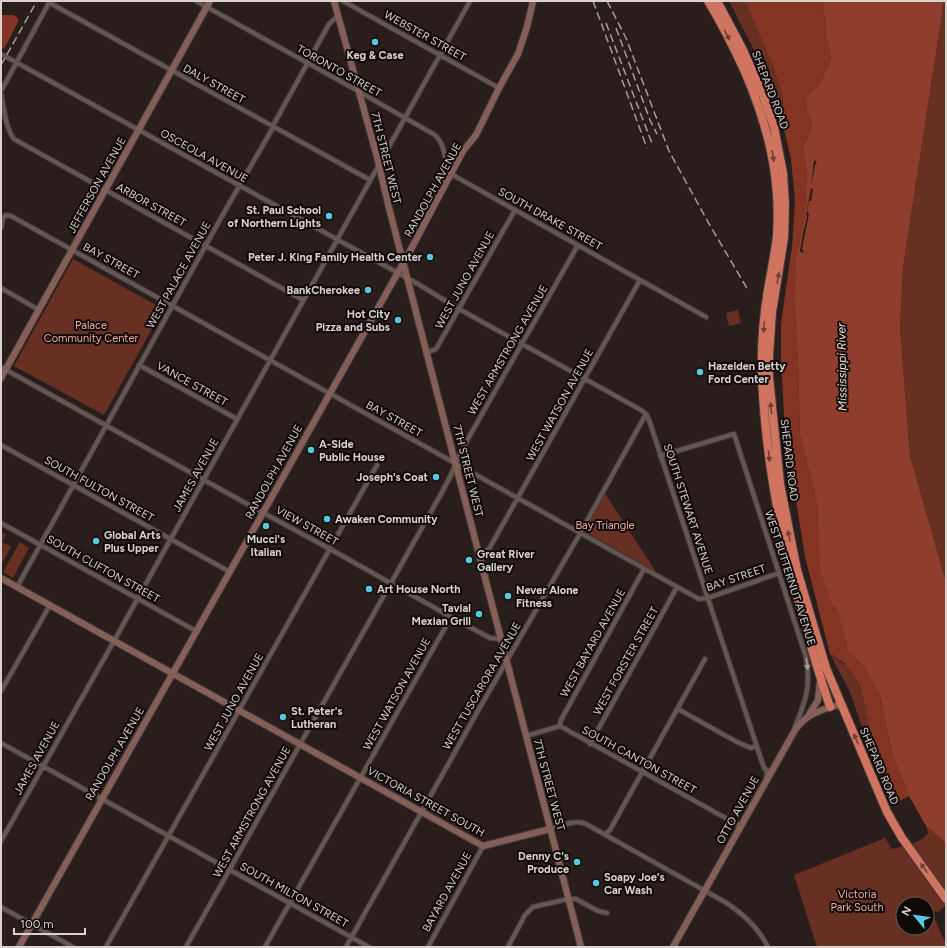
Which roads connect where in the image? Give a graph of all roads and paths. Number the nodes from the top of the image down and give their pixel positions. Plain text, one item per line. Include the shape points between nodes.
1 (196, 1) edge
2 (210, 1) edge
3 (334, 1) edge
4 (343, 1) edge
5 (470, 1) edge
6 (533, 1) edge
7 (708, 1) edge
8 (717, 1) edge
9 (50, 2) edge
10 (207, 7) junction
11 (338, 16) junction
12 (1, 54) edge
13 (441, 55) junction
14 (16, 63) junction
15 (307, 63) junction
16 (172, 70) junction
17 (499, 88) junction
18 (1, 92) edge
19 (359, 92) junction
20 (405, 118) junction
21 (273, 127) junction
22 (139, 130) junction
23 (379, 166) junction
24 (451, 174) junction
25 (370, 180) junction
26 (239, 186) junction
27 (106, 190) junction
28 (515, 210) junction
29 (1, 228) edge
30 (337, 240) junction
31 (578, 245) junction
32 (206, 246) junction
33 (72, 250) junction
34 (403, 262) junction
35 (397, 273) junction
36 (408, 279) junction
37 (640, 280) junction
38 (1, 288) edge
39 (303, 300) junction
40 (172, 306) junction
41 (459, 309) junction
42 (39, 310) junction
43 (706, 317) dead end
44 (522, 344) junction
45 (426, 353) junction
46 (270, 360) junction
47 (139, 365) junction
48 (3, 368) edge
49 (1, 378) edge
50 (585, 378) junction
51 (330, 393) junction
52 (646, 414) junction
53 (237, 419) junction
54 (107, 425) junction
55 (1, 445) edge
56 (660, 456) junction
57 (455, 464) junction
58 (376, 465) dead end
59 (204, 480) junction
60 (74, 485) junction
61 (518, 498) junction
62 (263, 512) junction
63 (1, 523) edge
64 (581, 532) junction
65 (171, 538) junction
66 (41, 545) junction
67 (330, 549) junction
68 (479, 556) junction
69 (644, 569) junction
70 (230, 572) junction
71 (779, 573) junction
72 (1, 578) edge
73 (391, 583) junction
74 (17, 587) junction
75 (678, 588) junction
76 (708, 598) junction
77 (137, 599) junction
78 (50, 605) junction
79 (451, 617) junction
80 (196, 631) junction
81 (500, 639) junction
82 (114, 641) junction
83 (705, 659) dead end
84 (506, 661) junction
85 (172, 674) junction
86 (820, 677) junction
87 (1, 691) edge
88 (841, 704) junction
89 (830, 708) junction
90 (678, 709) junction
91 (239, 711) junction
92 (808, 716) junction
93 (560, 726) junction
94 (795, 730) junction
95 (526, 736) junction
96 (1, 743) edge
97 (300, 744) junction
98 (590, 744) junction
99 (757, 746) junction
100 (42, 766) junction
101 (642, 772) junction
102 (360, 778) junction
103 (766, 779) junction
104 (101, 799) junction
105 (421, 812) junction
106 (740, 826) junction
107 (550, 829) junction
108 (605, 834) junction
109 (168, 836) junction
110 (1, 841) edge
111 (483, 846) junction
112 (230, 870) junction
113 (704, 890) junction
114 (568, 899) junction
115 (946, 899) edge
116 (290, 903) junction
117 (1, 908) edge
118 (606, 913) dead end
119 (32, 924) junction
120 (351, 937) junction
121 (18, 947) edge
122 (73, 947) edge
123 (106, 947) edge
124 (186, 947) edge
125 (265, 947) edge
126 (346, 947) edge
127 (369, 947) edge
128 (428, 947) edge
129 (508, 947) edge
130 (581, 947) edge
131 (673, 947) edge
132 (768, 947) edge

1 - 10 street, TORONTO STREET
2 - 10 street, JEFFERSON AVENUE
3 - 11 street, 7TH STREET WEST
4 - 13 street, WEBSTER STREET
5 - 13 street, JAMES AVENUE
6 - 17 street, RANDOLPH AVENUE via 520,47
7 -> 86 highway, SHEPARD ROAD via 736,51 755,96 773,158 778,221 763,333 763,398 780,527
88 -> 8 highway, SHEPARD ROAD via 821,652 797,570 784,512 777,462 770,398 769,356 772,312 784,238 784,188 780,157 774,127 763,95 737,37
9 - 14 street
9 - 16 street, DALY STREET
10 - 15 street, TORONTO STREET
10 - 16 street, JEFFERSON AVENUE
11 - 15 street, WEST PALACE AVENUE via 329,24
11 - 19 street, 7TH STREET WEST
12 - 14 street, OSCEOLA AVENUE
13 - 17 street, WEBSTER STREET
13 - 20 street, JAMES AVENUE
14 - 18 street
14 - 22 street, OSCEOLA AVENUE
15 - 19 street, TORONTO STREET
15 - 21 street, WEST PALACE AVENUE
16 - 21 street, DALY STREET
16 - 22 street, JEFFERSON AVENUE
17 - 24 street, RANDOLPH AVENUE via 476,135 463,151
18 - 27 street, ARBOR STREET via 10,134 14,139
19 - 20 street, TORONTO STREET
19 - 23 street, 7TH STREET WEST
20 - 23 street, JAMES AVENUE
20 - 24 street, TORONTO STREET via 438,138
21 - 25 street, DALY STREET
21 - 26 street, WEST PALACE AVENUE
22 - 26 street, OSCEOLA AVENUE
22 - 27 street, JEFFERSON AVENUE
23 - 25 street, JAMES AVENUE
23 - 34 street, 7TH STREET WEST
24 - 28 street, SOUTH DRAKE STREET
24 - 34 street, RANDOLPH AVENUE
25 - 30 street, JAMES AVENUE
26 - 30 street, OSCEOLA AVENUE
26 - 32 street, WEST PALACE AVENUE
27 - 32 street, ARBOR STREET
27 - 33 street, JEFFERSON AVENUE
28 - 31 street, SOUTH DRAKE STREET
28 - 41 street, WEST JUNO AVENUE
29 - 33 street, BAY STREET via 2,218 6,215 11,216
30 - 35 street, OSCEOLA AVENUE
30 - 39 street, JAMES AVENUE
31 - 37 street, SOUTH DRAKE STREET
31 - 44 street, WEST ARMSTRONG AVENUE
32 - 39 street, ARBOR STREET
32 - 40 street, WEST PALACE AVENUE
33 - 40 street, BAY STREET
33 - 42 street, JEFFERSON AVENUE
34 - 35 street, RANDOLPH AVENUE
34 - 36 street, 7TH STREET WEST
35 - 36 street, OSCEOLA AVENUE
35 - 51 street, RANDOLPH AVENUE
36 - 41 street
36 - 45 street, 7TH STREET WEST
37 - 43 street, SOUTH DRAKE STREET
37 - 50 street, WEST WATSON AVENUE
38 - 42 street
39 - 46 street, JAMES AVENUE
40 - 46 street, BAY STREET
40 - 47 street, WEST PALACE AVENUE
41 - 44 street
41 - 45 street, WEST JUNO AVENUE via 436,349
42 - 48 street, JEFFERSON AVENUE
44 - 50 street
44 - 57 street, WEST ARMSTRONG AVENUE
45 - 57 street, 7TH STREET WEST
46 - 51 street, BAY STREET
46 - 53 street, JAMES AVENUE
47 - 53 street, VANCE STREET
47 - 54 street, WEST PALACE AVENUE
48 - 49 street, JEFFERSON AVENUE
48 - 54 street, VIEW STREET
50 - 52 street
50 - 61 street, WEST WATSON AVENUE
51 - 57 street, BAY STREET
51 - 62 street, RANDOLPH AVENUE
52 - 56 street, SOUTH STEWART AVENUE
52 - 64 street, WEST TUSCARORA AVENUE
53 - 59 street, JAMES AVENUE
54 - 59 street, VIEW STREET
54 - 60 street, WEST PALACE AVENUE
55 - 60 street, SOUTH FULTON STREET
56 - 71 street, WEST BUTTERNUT AVENUE via 734,434
56 - 76 street, SOUTH STEWART AVENUE
57 - 61 street, BAY STREET
57 - 68 street, 7TH STREET WEST
57 - 73 street, WEST ARMSTRONG AVENUE
58 - 67 street, WEST JUNO AVENUE
59 - 62 street, VIEW STREET
59 - 65 street, JAMES AVENUE
60 - 65 street, SOUTH FULTON STREET
60 - 66 street, WEST PALACE AVENUE
61 - 64 street, BAY STREET
61 - 68 street, WEST WATSON AVENUE via 489,549
62 - 67 street, VIEW STREET
62 - 70 street, RANDOLPH AVENUE
63 - 66 street, SOUTH CLIFTON STREET
64 - 69 street, BAY STREET
64 - 84 street, WEST TUSCARORA AVENUE
65 - 70 street, SOUTH FULTON STREET
65 - 77 street, JAMES AVENUE
66 - 74 street, WEST PALACE AVENUE
66 - 77 street, SOUTH CLIFTON STREET
67 - 73 street, VIEW STREET
67 - 91 street, WEST JUNO AVENUE
68 - 81 street, 7TH STREET WEST
69 - 75 street, BAY STREET
69 - 93 street, WEST BAYARD AVENUE
70 - 80 street, RANDOLPH AVENUE
71 - 76 street, BAY STREET
71 -> 94 street, WEST BUTTERNUT AVENUE via 806,657 808,672 806,697
72 - 74 street, VICTORIA STREET SOUTH
73 - 79 street, VIEW STREET
73 - 97 street, WEST ARMSTRONG AVENUE
74 - 78 street, VICTORIA STREET SOUTH
75 - 76 street, BAY STREET via 699,599
75 - 98 street, WEST FORSTER STREET
76 - 99 street, SOUTH STEWART AVENUE
77 - 80 street, SOUTH CLIFTON STREET
77 - 82 street, JAMES AVENUE
78 - 82 street, VICTORIA STREET SOUTH
78 - 87 street
79 - 81 street, VIEW STREET via 490,638
79 - 102 street, WEST WATSON AVENUE
80 - 85 street, RANDOLPH AVENUE
81 - 84 street, 7TH STREET WEST
82 - 85 street, VICTORIA STREET SOUTH
82 - 100 street, JAMES AVENUE
83 - 90 street
84 - 95 street, 7TH STREET WEST
84 - 105 street, WEST TUSCARORA AVENUE
85 - 91 street, VICTORIA STREET SOUTH
85 - 104 street, RANDOLPH AVENUE
86 - 89 highway, SHEPARD ROAD
86 - 92 street via 820,696
88 - 89 street, OTTO AVENUE
115 -> 88 highway, SHEPARD ROAD via 902,838 887,812
89 - 92 street, OTTO AVENUE
90 - 99 street via 735,741 751,748
90 - 101 street
91 - 97 street, VICTORIA STREET SOUTH
91 - 109 street, WEST JUNO AVENUE
92 - 94 street, OTTO AVENUE
93 - 95 street
93 - 98 street, SOUTH CANTON STREET
94 - 103 street, OTTO AVENUE
95 - 107 street, 7TH STREET WEST
96 - 100 street, SOUTH MILTON STREET
97 - 102 street, VICTORIA STREET SOUTH
97 - 112 street, WEST ARMSTRONG AVENUE
98 - 101 street, SOUTH CANTON STREET
99 - 103 street, SOUTH STEWART AVENUE via 767,770
100 - 104 street, SOUTH MILTON STREET
100 - 110 street, JAMES AVENUE
101 - 106 street, SOUTH CANTON STREET
101 - 108 street via 610,830
102 - 105 street, VICTORIA STREET SOUTH
102 - 116 street, WEST WATSON AVENUE
103 - 106 street, OTTO AVENUE
104 - 109 street, SOUTH MILTON STREET
104 - 119 street, RANDOLPH AVENUE
105 - 111 street, VICTORIA STREET SOUTH
105 - 120 street, WEST TUSCARORA AVENUE
106 - 113 street, OTTO AVENUE
107 - 108 street, VICTORIA STREET SOUTH via 583,823
107 - 111 street, VICTORIA STREET SOUTH
107 - 114 street, 7TH STREET WEST
108 - 113 street, VICTORIA STREET SOUTH
109 - 112 street, SOUTH MILTON STREET
109 - 123 street, WEST JUNO AVENUE
111 - 128 street, BAYARD AVENUE
112 - 116 street, SOUTH MILTON STREET
112 - 124 street, WEST ARMSTRONG AVENUE
113 - 131 street, OTTO AVENUE
113 - 132 street, VICTORIA STREET SOUTH via 741,913 757,929
114 - 118 street via 576,899
114 - 129 street via 530,909
114 - 130 street, 7TH STREET WEST
116 - 120 street, SOUTH MILTON STREET
116 - 125 street, WEST WATSON AVENUE
117 - 119 street
119 - 121 street, RANDOLPH AVENUE
119 - 122 street
120 - 126 street, WEST TUSCARORA AVENUE
120 - 127 street, SOUTH MILTON STREET

